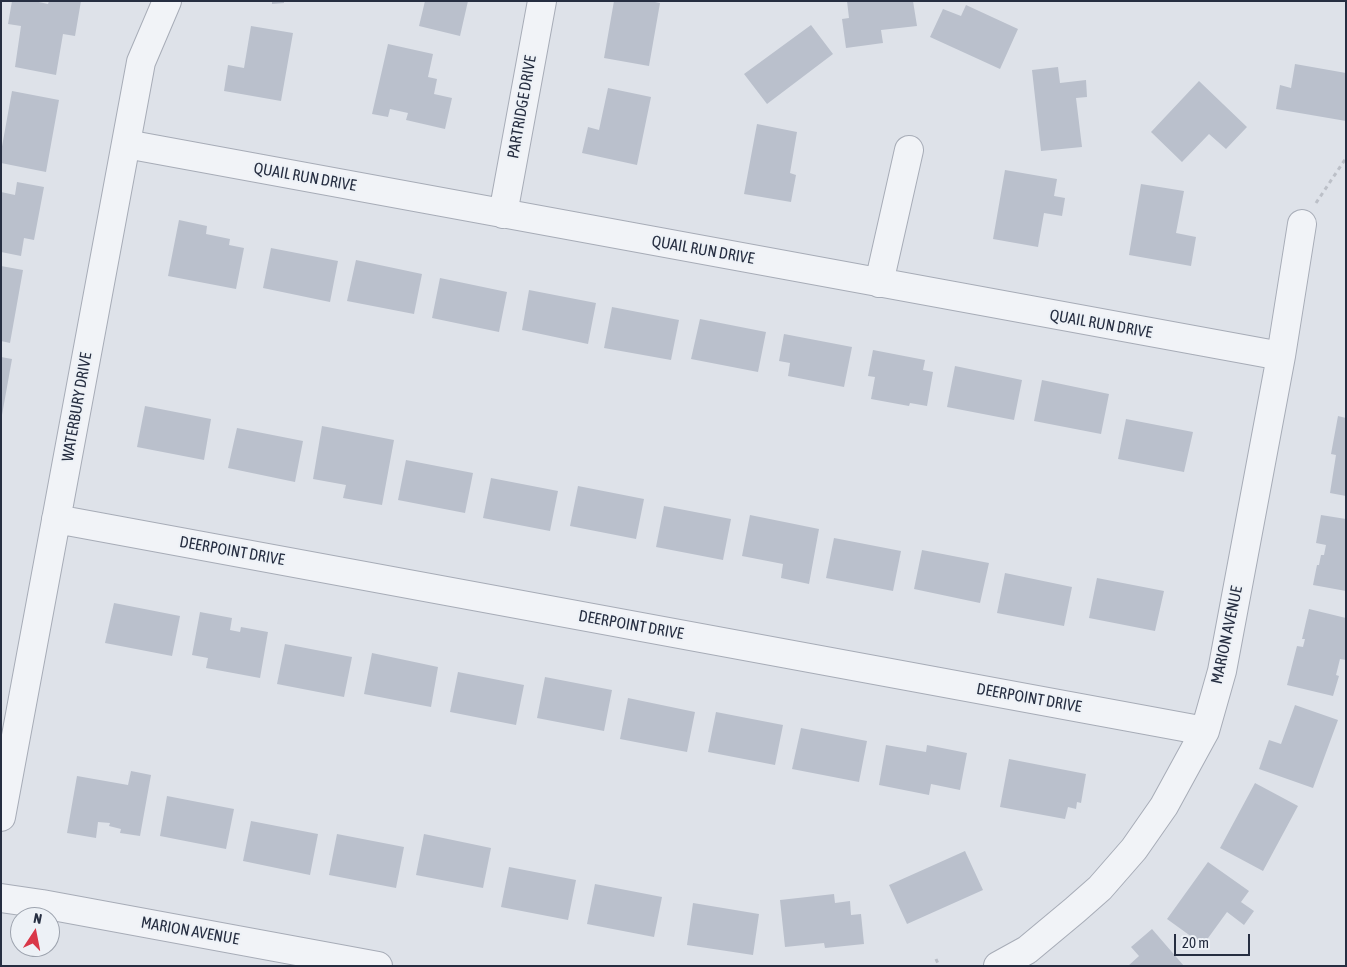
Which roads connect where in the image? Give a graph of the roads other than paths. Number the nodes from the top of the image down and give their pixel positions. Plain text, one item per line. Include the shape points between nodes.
1 (168, 1) edge
2 (542, 1) edge
3 (126, 144) junction
4 (909, 150) dead end
5 (503, 214) junction
6 (1302, 224) road end
7 (878, 283) junction
8 (1280, 356) junction
9 (56, 519) junction
10 (1205, 731) junction
11 (1, 817) edge
12 (1, 898) edge
13 (378, 966) edge
14 (998, 966) edge

1 - 3 street, WATERBURY DRIVE via 141,62
2 - 5 street, PARTRIDGE DRIVE
3 - 5 street, QUAIL RUN DRIVE
3 - 9 street, WATERBURY DRIVE
4 - 7 street
5 - 7 street, QUAIL RUN DRIVE
6 - 8 street, MARION AVENUE
7 - 8 street, QUAIL RUN DRIVE
8 - 10 street, MARION AVENUE via 1222,671
9 - 10 street, DEERPOINT DRIVE
9 - 11 street, WATERBURY DRIVE
10 - 14 street, MARION AVENUE via 1164,806 1134,849 1100,888 1027,950
12 - 13 street, MARION AVENUE

